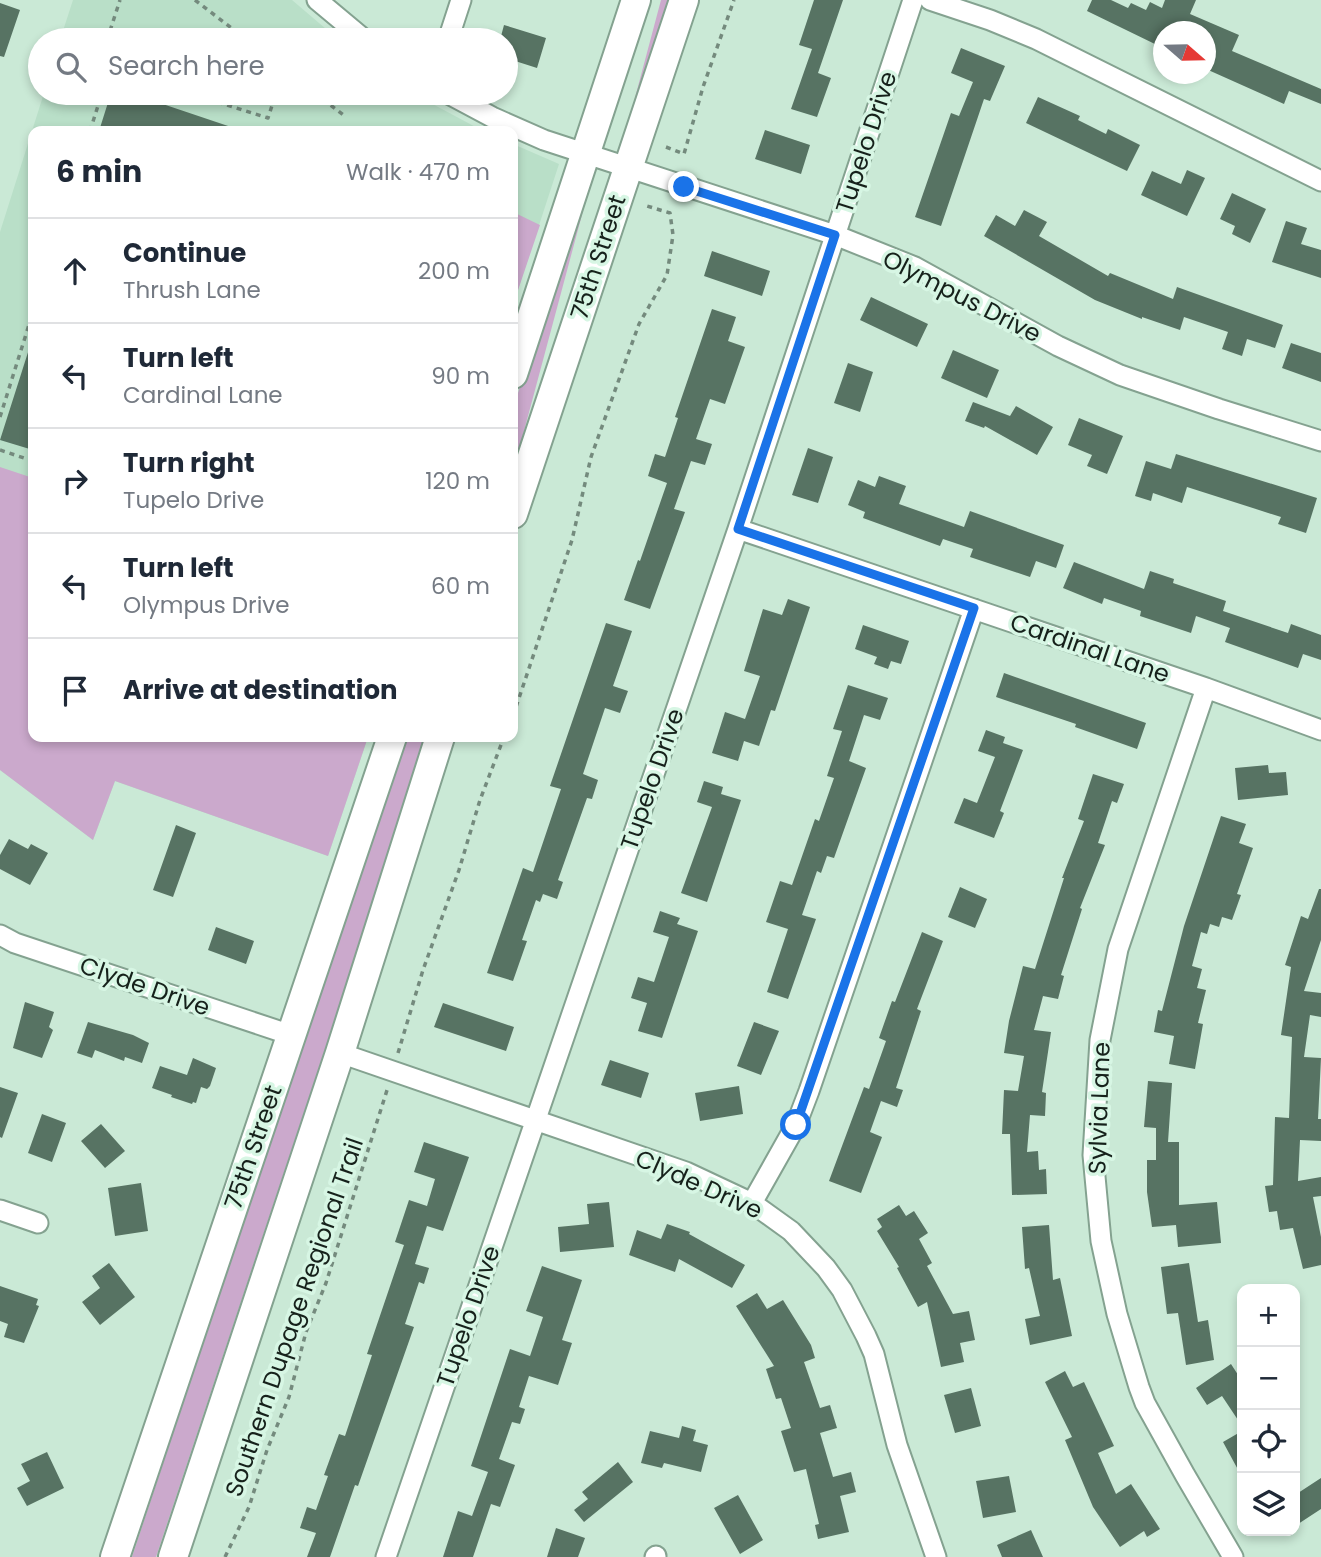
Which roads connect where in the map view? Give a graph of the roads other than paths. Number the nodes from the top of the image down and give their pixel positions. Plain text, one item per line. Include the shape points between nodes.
1 (317, 0) edge
2 (461, 0) edge
3 (636, 0) edge
4 (684, 0) edge
5 (913, 0) edge
6 (930, 0) edge
7 (351, 28) edge
8 (452, 28) edge
9 (470, 105) edge
10 (512, 126) edge
11 (518, 128) edge
12 (584, 153) junction
13 (627, 168) junction
14 (1321, 181) edge
15 (835, 235) junction
16 (518, 358) edge
17 (1321, 441) edge
18 (518, 499) edge
19 (738, 529) junction
20 (974, 608) junction
21 (1206, 688) junction
22 (1321, 730) edge
23 (390, 742) edge
24 (438, 742) edge
25 (0, 935) edge
26 (291, 1035) junction
27 (340, 1053) junction
28 (535, 1120) junction
29 (752, 1203) junction
30 (0, 1210) edge
31 (38, 1223) dead end
32 (116, 1557) edge
33 (173, 1557) edge
34 (386, 1557) edge
35 (936, 1557) edge
36 (1233, 1557) edge

1 - 7 street
2 - 8 street
3 - 12 main road, 75th Street
4 - 13 main road, 75th Street
5 - 15 street, Tupelo Drive
6 - 14 street via 1036,39
9 - 10 street, Olympus Drive
11 - 12 street, Olympus Drive
12 - 13 street, Olympus Drive
12 - 16 main road, 75th Street
13 - 15 street, Olympus Drive
13 - 18 main road, 75th Street
15 - 17 street, Olympus Drive via 915,267 1120,375
15 - 19 street, Tupelo Drive
19 - 20 street, Cardinal Lane
19 - 28 street, Tupelo Drive
20 - 21 street, Cardinal Lane
20 - 29 street via 809,1091 796,1125
21 - 22 street, Cardinal Lane
21 - 36 street, Sylvia Lane via 1118,949 1100,1041 1093,1155 1101,1241 1139,1387
23 - 26 main road, 75th Street
24 - 27 main road
25 - 26 street, Clyde Drive
26 - 32 main road, 75th Street
27 - 28 street, Clyde Drive
27 - 33 main road
28 - 29 street, Clyde Drive via 686,1172
28 - 34 street, Tupelo Drive
29 - 35 street, Clyde Drive via 809,1248 853,1310 874,1354 897,1446
30 - 31 street

